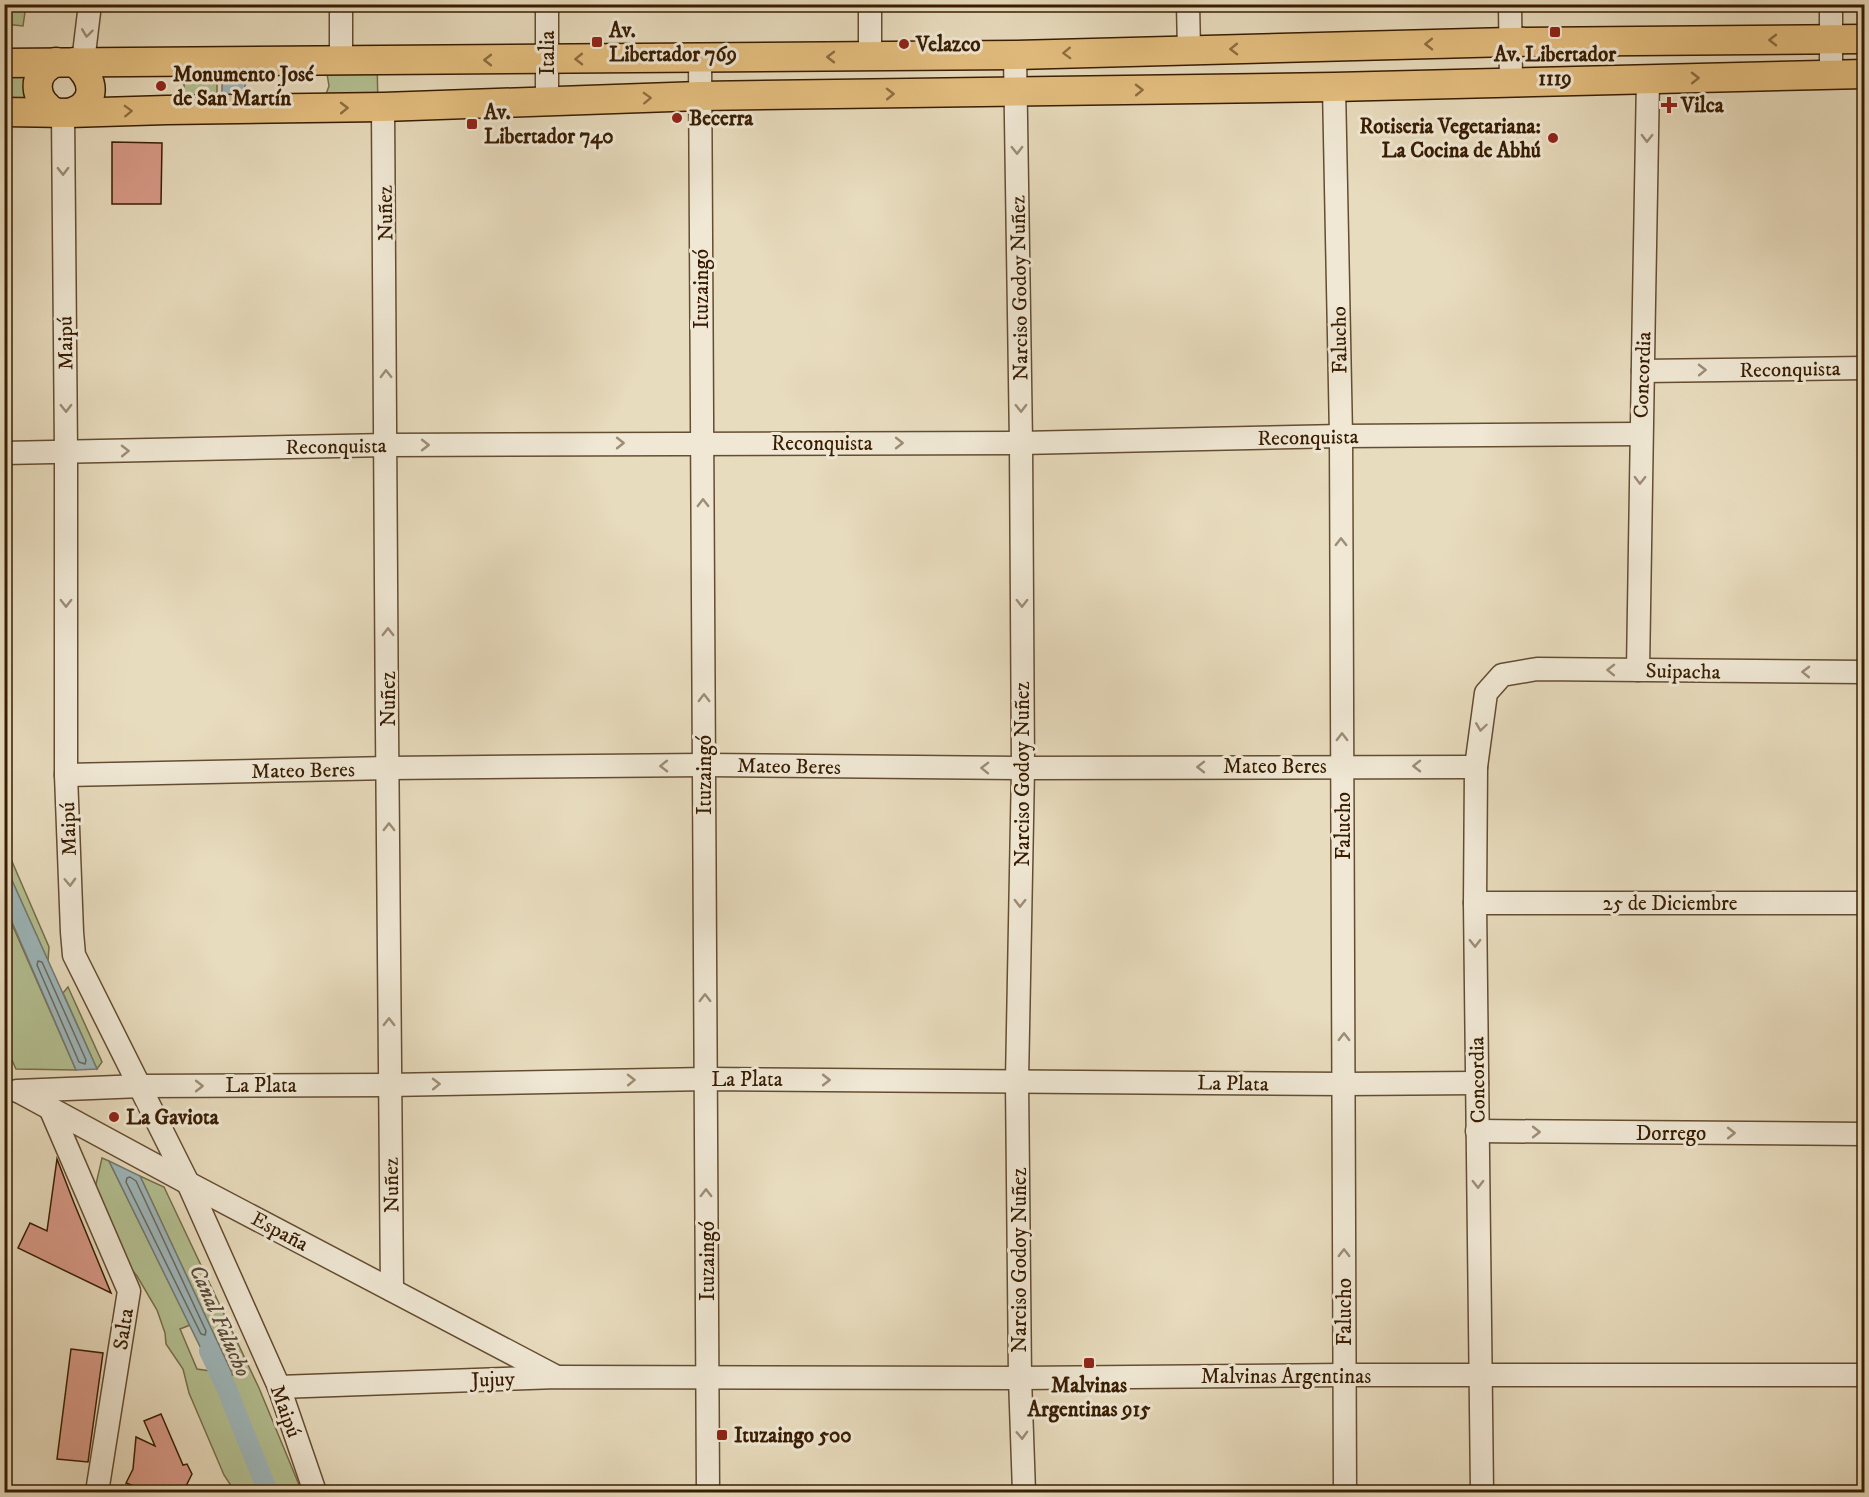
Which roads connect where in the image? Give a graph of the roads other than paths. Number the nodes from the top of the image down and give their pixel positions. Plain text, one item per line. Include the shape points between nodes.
1 (90, 4) edge
2 (341, 4) edge
3 (547, 4) edge
4 (870, 4) edge
5 (1188, 4) edge
6 (1510, 4) edge
7 (1831, 4) edge
8 (1831, 39) junction
9 (1864, 39) edge
10 (1510, 42) junction
11 (1189, 50) junction
12 (1015, 55) junction
13 (870, 56) junction
14 (700, 57) junction
15 (341, 60) junction
16 (547, 60) junction
17 (71, 62) junction
18 (4, 63) edge
19 (1864, 74) edge
20 (1831, 75) junction
21 (1648, 79) junction
22 (1511, 83) junction
23 (1334, 87) junction
24 (1016, 92) junction
25 (700, 96) junction
26 (547, 101) junction
27 (383, 107) junction
28 (4, 112) edge
29 (63, 113) junction
30 (1864, 368) edge
31 (1643, 371) junction
32 (1640, 434) junction
33 (1341, 436) junction
34 (702, 443) junction
35 (1021, 443) junction
36 (387, 445) junction
37 (4, 453) edge
38 (66, 453) junction
39 (1638, 670) junction
40 (1864, 672) edge
41 (1502, 675) joint
42 (704, 765) junction
43 (1343, 766) junction
44 (1476, 767) junction
45 (388, 768) junction
46 (1023, 768) junction
47 (66, 775) junction
48 (1475, 903) junction
49 (1864, 903) edge
50 (706, 1079) junction
51 (1017, 1081) junction
52 (1477, 1083) junction
53 (1344, 1084) junction
54 (389, 1085) junction
55 (141, 1086) junction
56 (11, 1088) edge
57 (50, 1107) junction
58 (1477, 1131) junction
59 (1864, 1134) edge
60 (188, 1183) junction
61 (392, 1290) junction
62 (1344, 1375) junction
63 (1480, 1375) junction
64 (1864, 1375) edge
65 (557, 1377) junction
66 (708, 1377) junction
67 (1020, 1378) junction
68 (279, 1387) junction
69 (97, 1492) edge
70 (315, 1492) edge
71 (708, 1492) edge
72 (1024, 1492) edge
73 (1346, 1492) edge
74 (1482, 1492) edge

1 -> 17 street
2 - 15 street
3 - 16 street, Italia
4 - 13 street
5 - 11 street
6 - 10 street
7 - 8 street
8 - 9 main road
8 -> 10 main road
8 - 20 street
10 -> 11 main road
10 - 22 street
11 -> 12 main road
12 - 13 main road
12 - 24 street, Narciso Godoy Nuñez
13 -> 14 main road
14 -> 16 main road
14 - 25 street, Ituzaingó
16 -> 15 main road
15 - 17 main road
16 - 26 street, Italia
17 - 18 main road
17 - 29 main road via 87,75 90,92 82,106
17 - 29 main road via 43,71 37,88 44,105
19 - 20 main road
21 -> 20 main road
21 - 22 main road
21 -> 31 street, Concordia
22 - 23 main road
24 -> 23 main road
23 - 33 street, Falucho
25 -> 24 main road
24 -> 35 street, Narciso Godoy Nuñez
26 -> 25 main road
25 - 34 street, Ituzaingó
26 - 27 main road
29 -> 27 main road
36 -> 27 street, Nuñez
28 - 29 main road
29 -> 38 street, Maipú
31 -> 30 street, Reconquista
31 - 32 street, Concordia
32 - 33 street, Reconquista
32 -> 39 street, Concordia
33 - 35 street, Reconquista
43 -> 33 street, Falucho
34 -> 35 street, Reconquista
36 -> 34 street, Reconquista
42 -> 34 street, Ituzaingó
35 -> 46 street, Narciso Godoy Nuñez
38 -> 36 street, Reconquista
45 -> 36 street, Nuñez
37 - 38 street, Reconquista
38 -> 47 street, Maipú
40 -> 39 street, Suipacha
39 -> 41 street, Suipacha via 1537,669
41 -> 44 street, Concordia via 1486,693
42 -> 45 street, Mateo Beres
46 -> 42 street, Mateo Beres
50 -> 42 street, Ituzaingó
44 -> 43 street, Mateo Beres
43 -> 46 street, Mateo Beres
53 -> 43 street, Falucho
44 - 48 street, Concordia
45 - 47 street, Mateo Beres
54 -> 45 street, Nuñez
46 -> 51 street, Narciso Godoy Nuñez
47 -> 55 street, Maipú via 74,955
48 - 49 street, 25 de Diciembre
48 -> 52 street, Concordia
50 -> 51 street, La Plata
54 -> 50 street, La Plata
66 -> 50 street, Ituzaingó
51 - 53 street, La Plata
51 - 67 street, Narciso Godoy Nuñez
52 - 53 street, La Plata
52 - 58 street, Concordia
62 -> 53 street, Falucho
55 -> 54 street, La Plata
54 - 61 street, Nuñez
55 - 56 street, La Plata
55 - 60 street, Maipú
56 - 57 street, España
57 - 60 street, España
57 - 69 street, Salta via 129,1291
58 -> 59 street, Dorrego
58 -> 63 street, Concordia
60 - 61 street, España
60 - 68 street, Maipú
61 - 65 street, España
62 - 63 street, Malvinas Argentinas
62 - 67 street, Malvinas Argentinas
62 - 73 street, Falucho
63 - 64 street, Malvinas Argentinas
63 - 74 street, Concordia
65 - 66 street, Jujuy
65 - 68 street, Jujuy
66 - 67 street, Malvinas Argentinas
66 - 71 street, Ituzaingó
67 -> 72 street, Narciso Godoy Nuñez
68 - 70 street, Maipú

